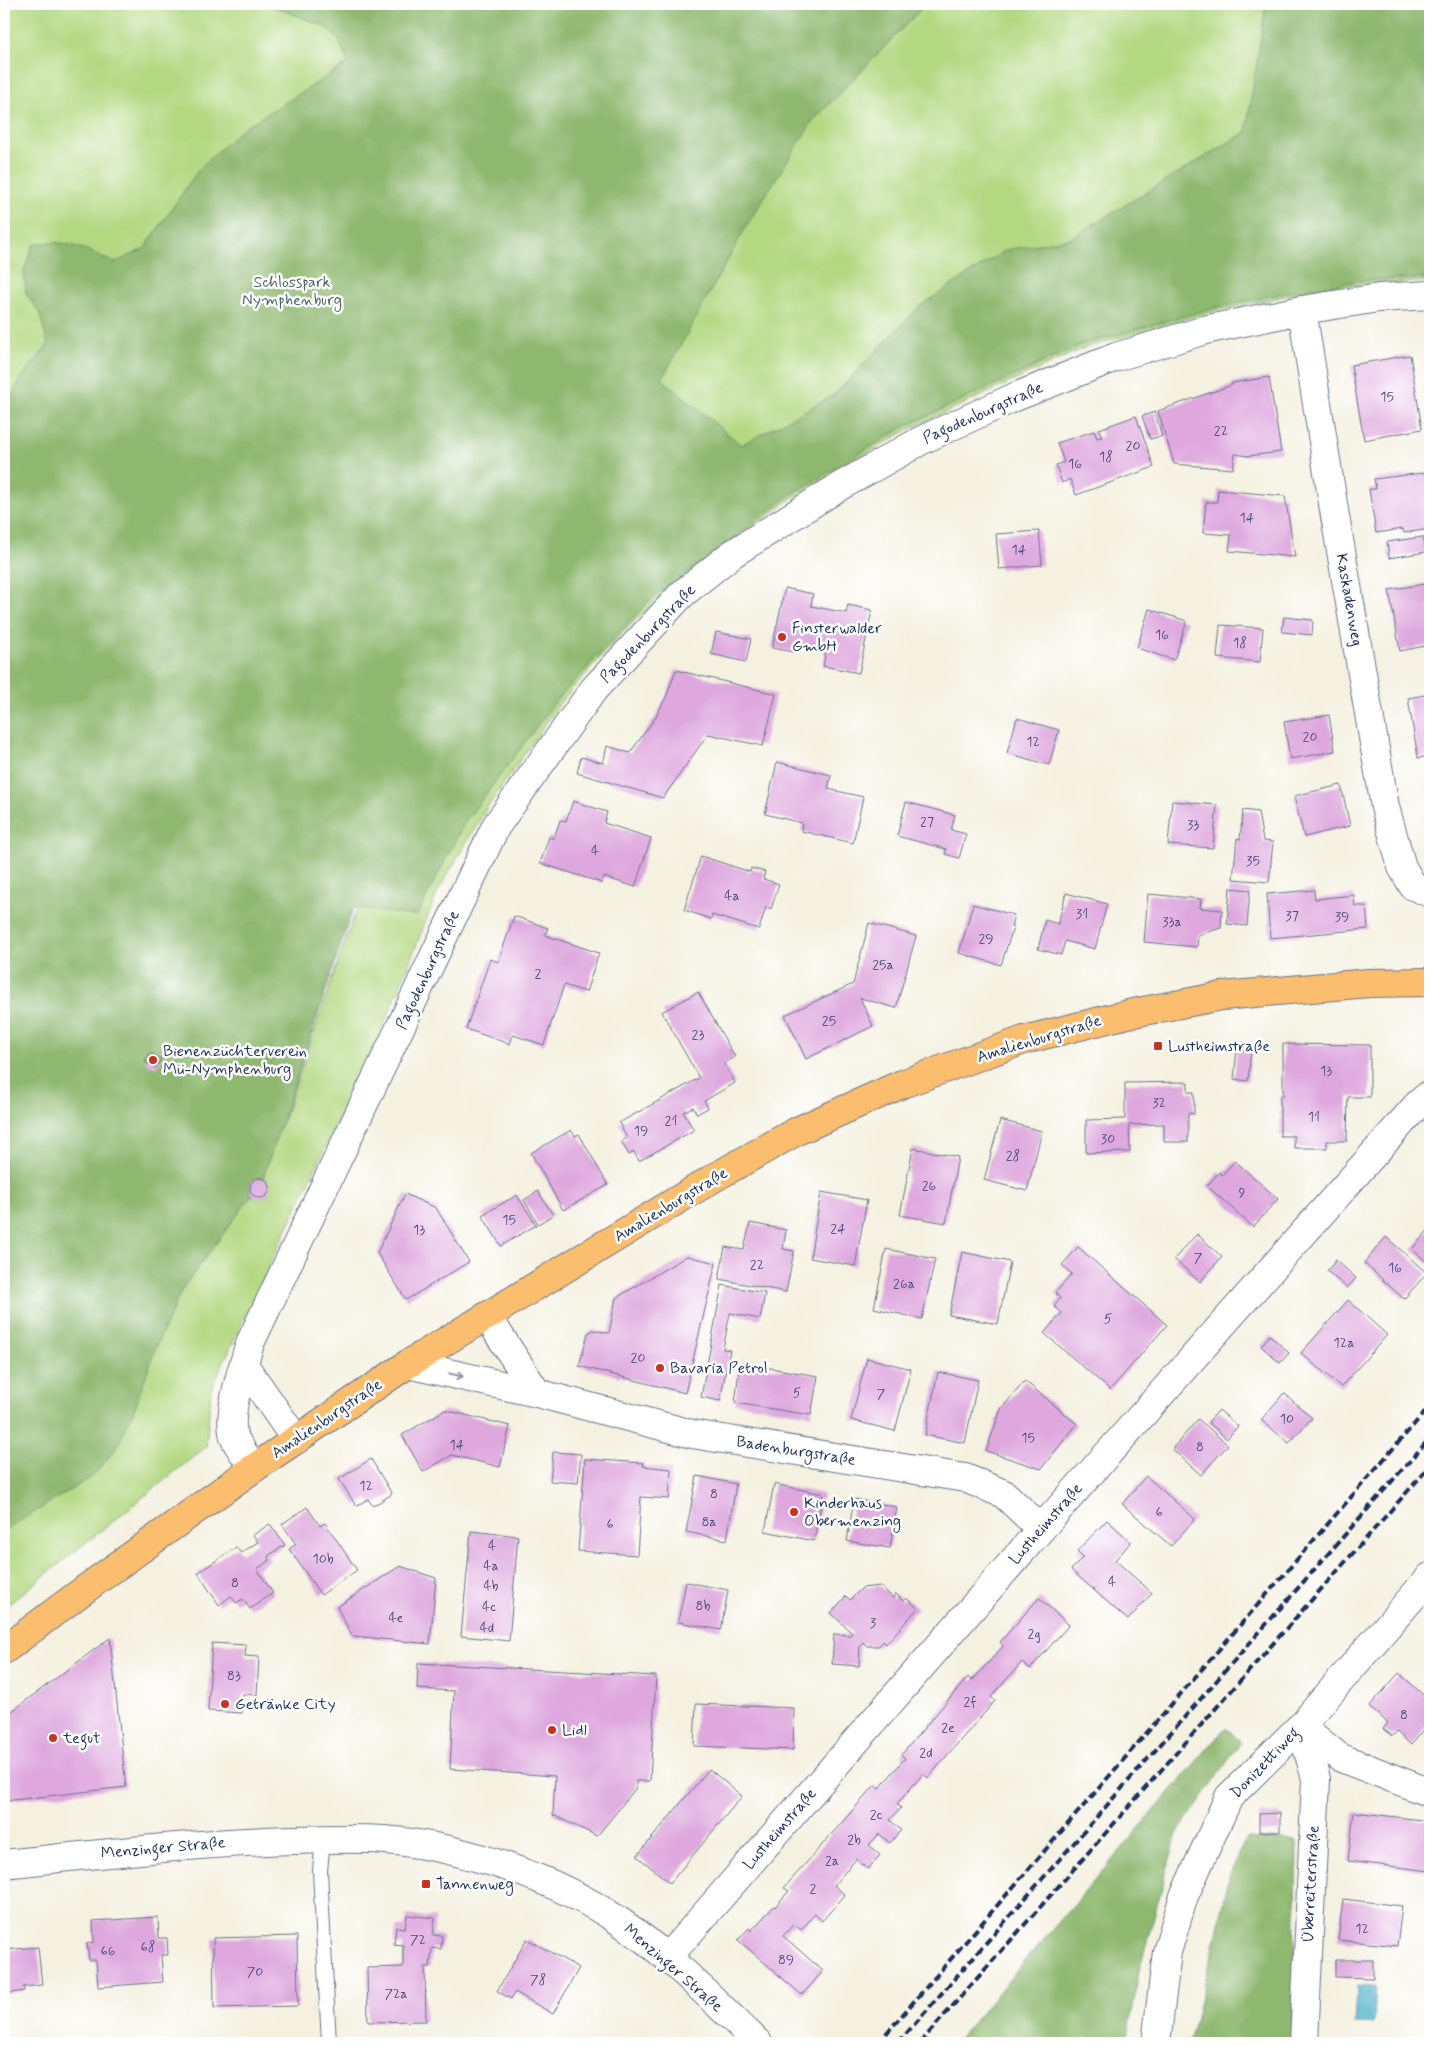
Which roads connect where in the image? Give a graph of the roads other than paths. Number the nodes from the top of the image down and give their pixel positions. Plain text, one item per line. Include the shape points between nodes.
1 (1430, 295) edge
2 (1302, 310) junction
3 (1422, 890) edge
4 (1430, 982) edge
5 (1430, 1094) edge
6 (487, 1316) junction
7 (408, 1364) junction
8 (244, 1365) junction
9 (537, 1393) junction
10 (296, 1440) junction
11 (254, 1468) junction
12 (1041, 1529) junction
13 (1430, 1577) edge
14 (4, 1650) edge
15 (1301, 1726) junction
16 (1430, 1792) edge
17 (323, 1838) junction
18 (4, 1864) edge
19 (667, 1958) junction
20 (329, 2043) edge
21 (758, 2043) edge
22 (1156, 2043) edge
23 (1304, 2043) edge

1 - 2 street, Pagodenburgstraße via 1379,298
2 - 3 street, Kaskadenweg via 1386,807 1402,866
2 - 8 street, Pagodenburgstraße via 1210,329 1116,357 1006,400 922,440 836,488 732,554 682,594 594,689 496,826 251,1341
4 - 6 main road, Amalienburgstraße via 1369,983 1222,996 1128,1014 1024,1040 902,1084 798,1131 717,1176
5 - 12 street, Lustheimstraße via 1419,1102
6 - 7 main road, Amalienburgstraße
6 - 9 street
7 -> 9 street, Badenburgstraße
7 - 10 main road, Amalienburgstraße
8 - 10 street
8 - 11 street, Pagodenburgstraße via 235,1399 234,1438
9 - 12 street, Badenburgstraße via 692,1434 965,1478 1004,1494
10 - 11 main road, Amalienburgstraße
11 - 14 main road, Amalienburgstraße
12 - 19 street, Lustheimstraße
13 - 15 street, Donizettiweg
15 - 16 street via 1340,1756
15 - 22 street, Donizettiweg via 1230,1797 1184,1896 1167,1952
15 - 23 street, Überreiterstraße via 1316,1779
17 - 18 street, Menzinger Straße via 154,1848
17 - 19 street, Menzinger Straße via 386,1840 420,1845 450,1850 513,1869 568,1892 619,1921
17 - 20 lane via 320,1871
19 - 21 street, Menzinger Straße

